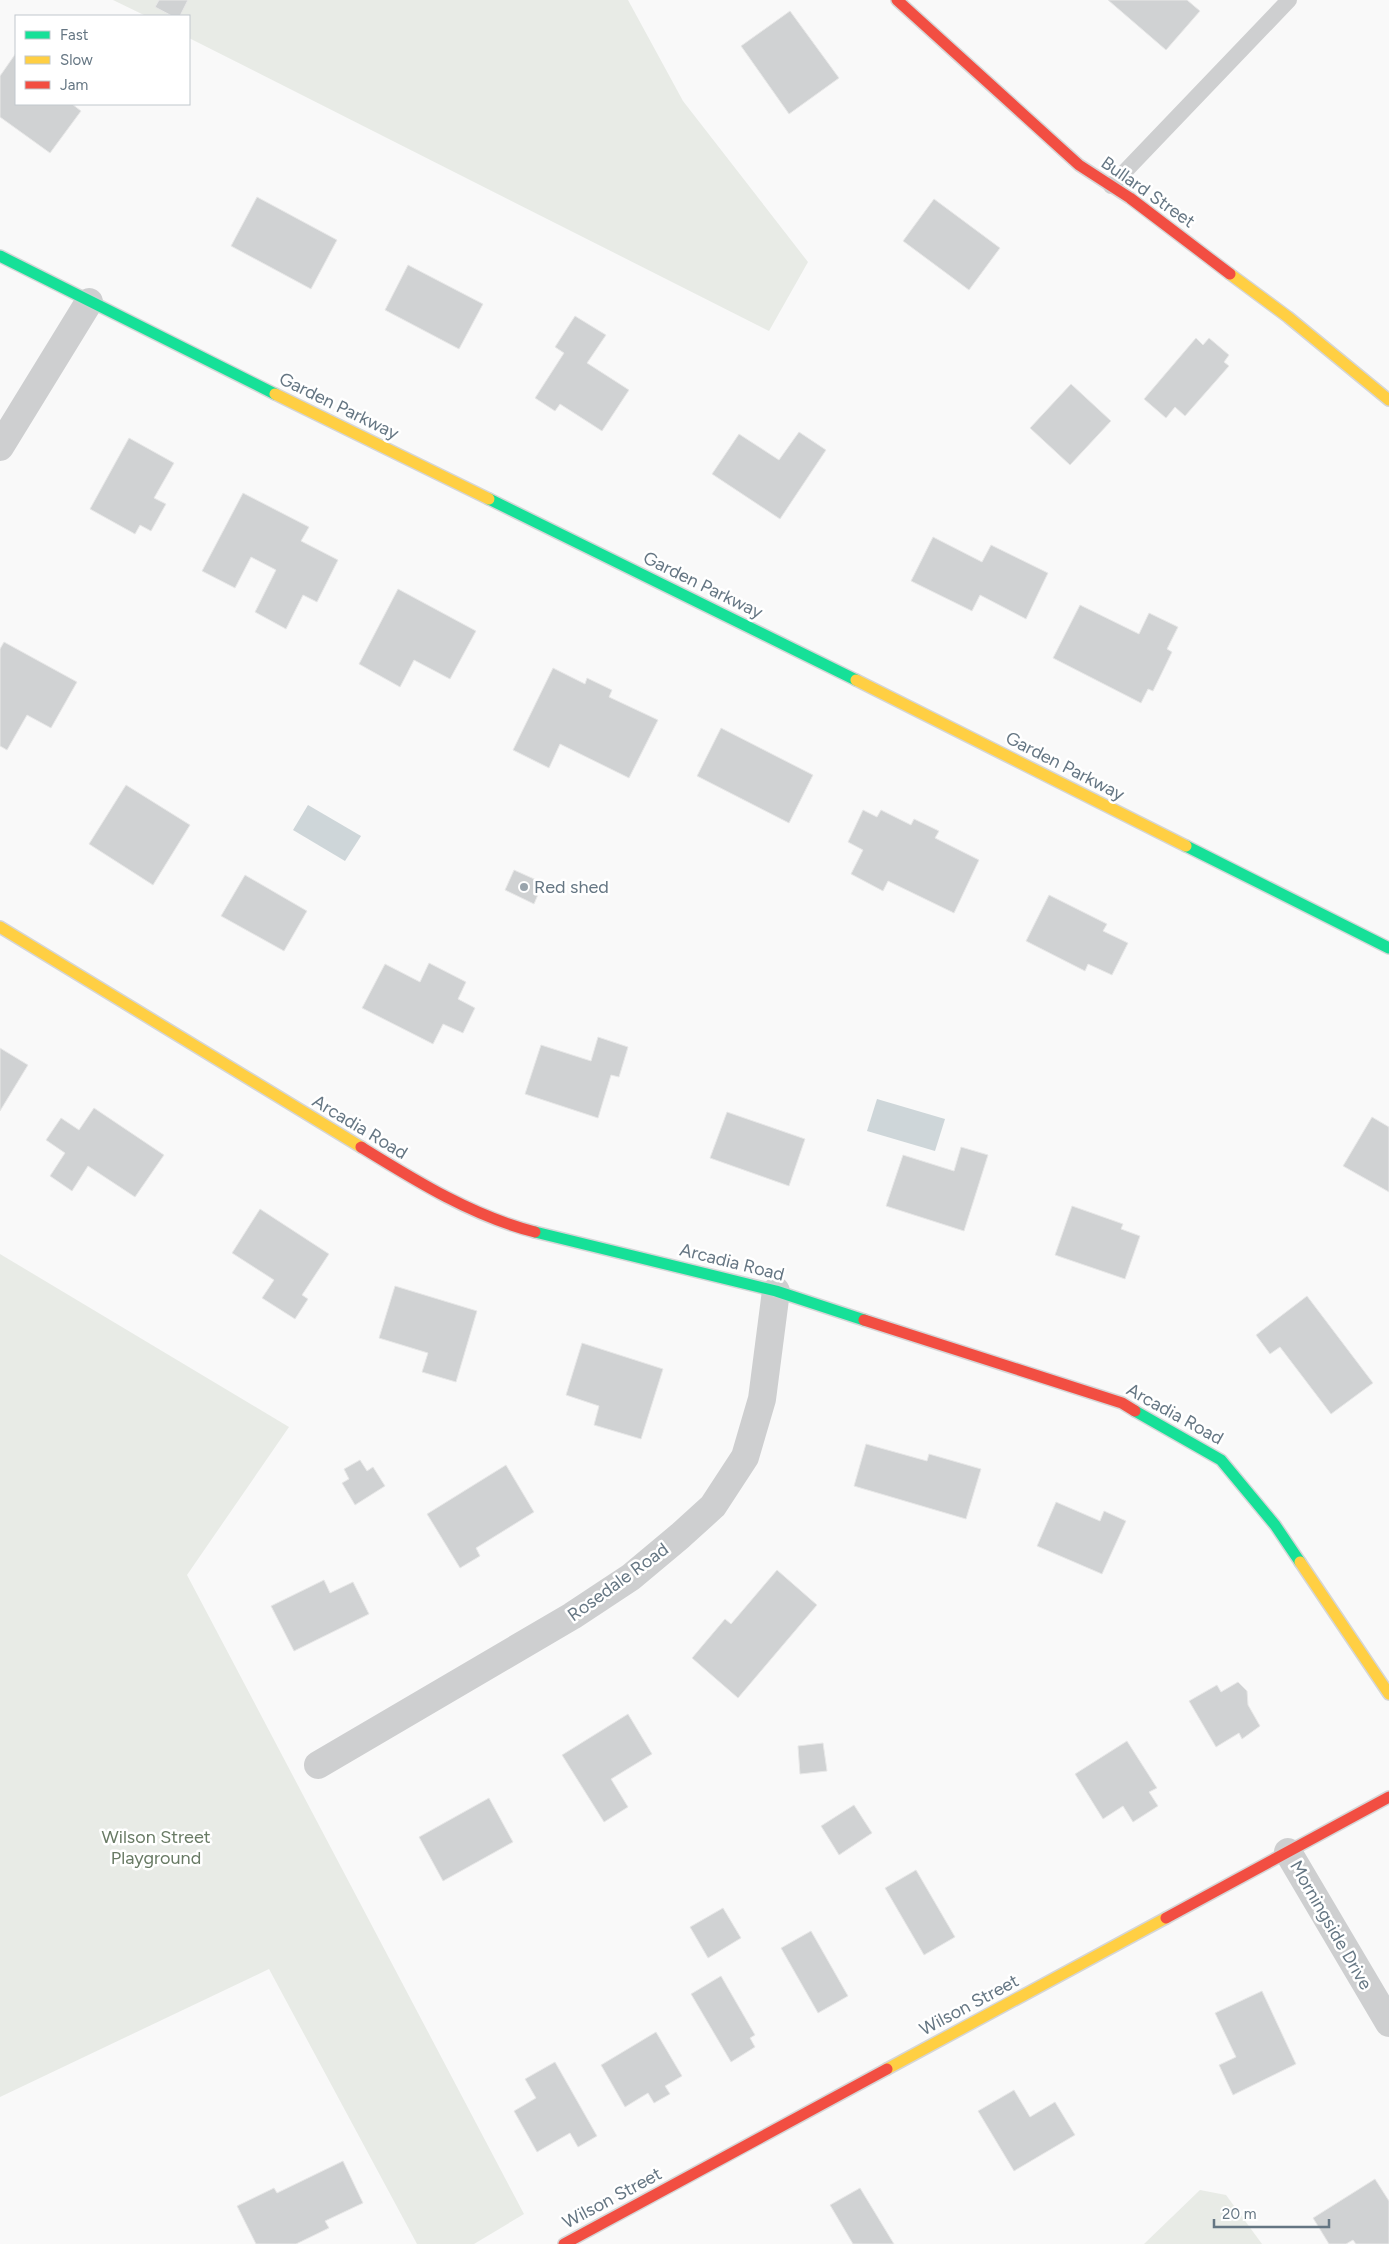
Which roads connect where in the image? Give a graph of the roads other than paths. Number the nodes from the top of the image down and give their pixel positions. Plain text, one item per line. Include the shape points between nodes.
1 (897, 0) edge
2 (1289, 0) edge
3 (1111, 186) junction
4 (0, 256) edge
5 (89, 302) junction
6 (1389, 400) edge
7 (0, 446) edge
8 (0, 928) edge
9 (1389, 948) edge
10 (776, 1291) junction
11 (1389, 1694) edge
12 (318, 1764) dead end
13 (1389, 1796) edge
14 (1288, 1852) junction
15 (1389, 2023) edge
16 (564, 2244) edge

1 - 3 street, Bullard Street via 1079,165
2 - 3 lane
3 - 6 street, Bullard Street via 1288,317
4 - 5 street, Garden Parkway
5 - 7 street
5 - 9 street, Garden Parkway via 850,677
8 - 10 street, Arcadia Road via 434,1192 520,1228
10 - 11 street, Arcadia Road via 1122,1402 1221,1460 1275,1524
10 - 12 street, Rosedale Road via 762,1400 745,1457 713,1506 632,1576 572,1616
13 - 14 street, Wilson Street
14 - 15 street, Morningside Drive
14 - 16 street, Wilson Street

